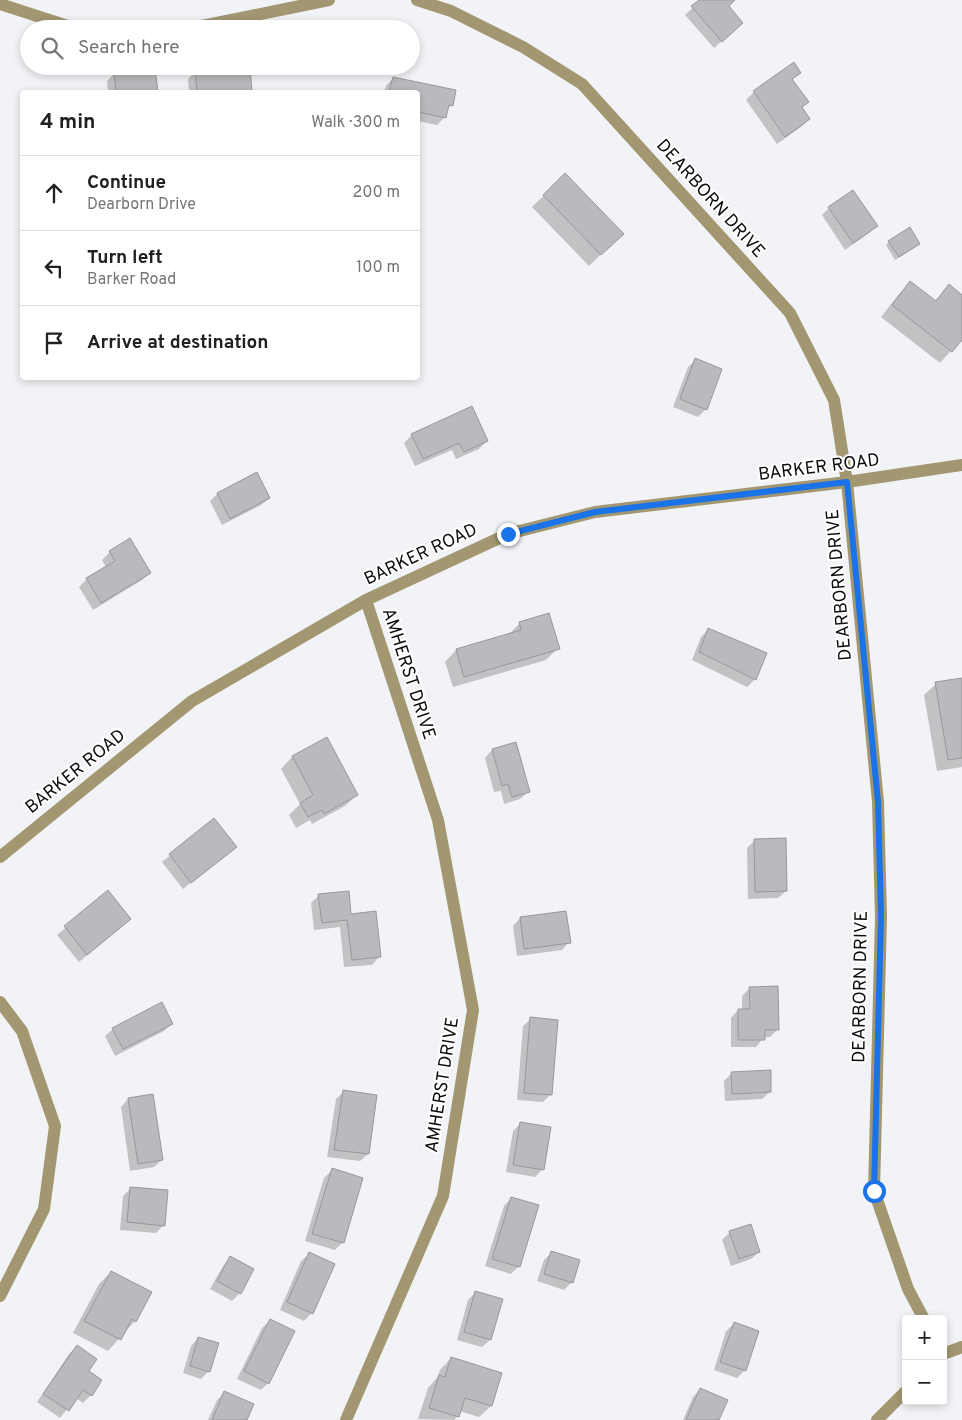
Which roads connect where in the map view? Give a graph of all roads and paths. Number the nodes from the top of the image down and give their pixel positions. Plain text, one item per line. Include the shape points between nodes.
1 (329, 0) edge
2 (418, 0) edge
3 (0, 4) edge
4 (49, 20) edge
5 (231, 20) edge
6 (962, 465) edge
7 (847, 482) junction
8 (366, 600) junction
9 (0, 857) edge
10 (0, 1002) edge
11 (0, 1296) edge
12 (922, 1315) edge
13 (962, 1347) edge
14 (947, 1353) edge
15 (902, 1396) edge
16 (346, 1420) edge
17 (877, 1420) edge

1 - 5 street
2 - 7 street, DEARBORN DRIVE via 452,11 523,47 582,84 790,313 834,400
3 - 4 street
6 - 7 street, BARKER ROAD
7 - 8 street, BARKER ROAD via 595,512 516,531
7 - 12 street, DEARBORN DRIVE via 878,802 881,916 874,1191 908,1289
8 - 9 street, BARKER ROAD via 192,700
8 - 16 street, AMHERST DRIVE via 438,820 473,1010 443,1196
10 - 11 street via 22,1031 55,1126 44,1209
13 - 14 street
15 - 17 street

